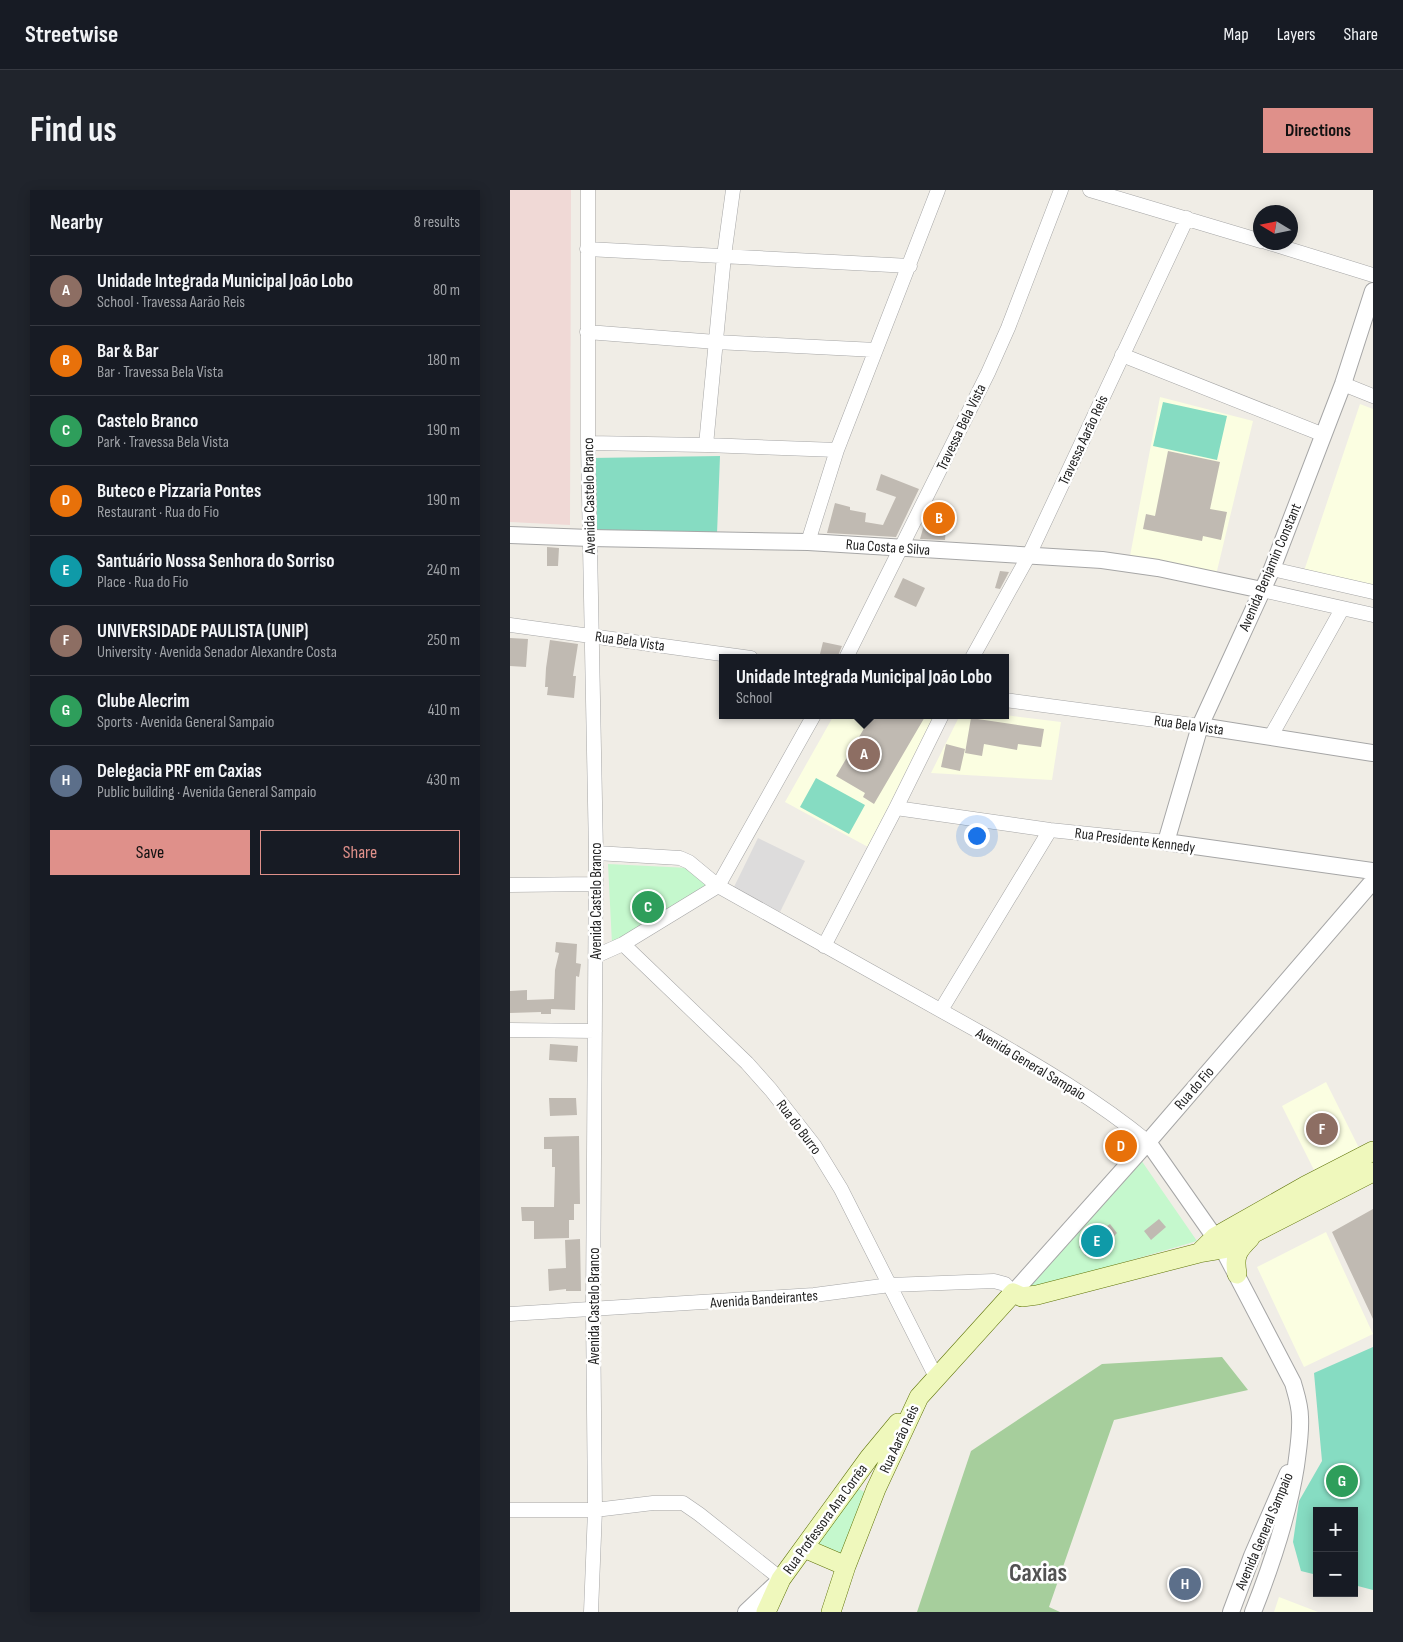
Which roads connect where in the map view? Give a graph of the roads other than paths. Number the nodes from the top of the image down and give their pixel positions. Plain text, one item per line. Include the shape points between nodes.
1 (588, 190) edge
2 (733, 190) edge
3 (938, 190) edge
4 (1062, 190) edge
5 (1090, 190) edge
6 (1187, 218) junction
7 (1253, 239) edge
8 (587, 249) junction
9 (1292, 250) edge
10 (724, 256) junction
11 (910, 266) junction
12 (1373, 275) edge
13 (1373, 291) edge
14 (587, 332) junction
15 (716, 342) junction
16 (876, 350) junction
17 (1122, 355) junction
18 (1343, 384) junction
19 (1373, 396) edge
20 (1324, 435) junction
21 (588, 443) junction
22 (706, 445) junction
23 (837, 450) junction
24 (510, 535) edge
25 (590, 538) junction
26 (808, 542) junction
27 (900, 549) junction
28 (1030, 554) junction
29 (1272, 569) junction
30 (1262, 590) junction
31 (1373, 592) edge
32 (1342, 609) junction
33 (1373, 615) edge
34 (510, 625) edge
35 (592, 636) junction
36 (722, 654) edge
37 (848, 654) edge
38 (974, 654) edge
39 (1009, 701) edge
40 (812, 719) edge
41 (940, 719) edge
42 (1200, 726) junction
43 (1271, 736) junction
44 (1373, 753) edge
45 (896, 808) junction
46 (1050, 830) junction
47 (1166, 842) junction
48 (596, 853) junction
49 (1373, 871) edge
50 (1373, 881) edge
51 (596, 884) junction
52 (510, 885) edge
53 (718, 886) junction
54 (623, 944) junction
55 (824, 946) junction
56 (596, 956) junction
57 (941, 1010) junction
58 (510, 1030) edge
59 (595, 1032) junction
60 (1148, 1142) junction
61 (1373, 1151) edge
62 (1373, 1172) edge
63 (1256, 1232) junction
64 (1219, 1243) junction
65 (1237, 1274) junction
66 (890, 1285) junction
67 (1013, 1293) junction
68 (593, 1309) junction
69 (510, 1314) edge
70 (936, 1377) junction
71 (919, 1397) junction
72 (1298, 1451) junction
73 (510, 1510) edge
74 (595, 1510) junction
75 (804, 1548) junction
76 (1252, 1556) junction
77 (1272, 1564) junction
78 (846, 1566) junction
79 (781, 1579) junction
80 (591, 1612) edge
81 (746, 1612) edge
82 (766, 1612) edge
83 (831, 1612) edge
84 (1230, 1612) edge
85 (1253, 1612) edge

1 - 8 street, Avenida Castelo Branco
2 - 10 street
3 - 11 street
4 - 27 street, Travessa Bela Vista via 1008,328
5 - 6 street
6 - 7 street
6 - 17 street, Travessa Aarão Reis
8 - 10 street
8 - 14 street, Avenida Castelo Branco
9 - 12 street
10 - 11 street
10 - 15 street
11 - 16 street
13 - 18 street, Avenida Benjamin Constant
14 - 15 street
14 - 21 street, Avenida Castelo Branco
15 - 16 street
15 - 22 street
16 - 23 street
17 - 20 street
17 - 28 street, Travessa Aarão Reis
18 - 19 street
18 - 20 street, Avenida Benjamin Constant
20 - 29 street, Avenida Benjamin Constant
21 - 22 street
21 - 25 street, Avenida Castelo Branco
22 - 23 street
23 - 26 street
24 - 25 street, Rua Costa e Silva
25 - 26 street, Rua Costa e Silva
25 - 35 street, Avenida Castelo Branco
26 - 27 street, Rua Costa e Silva
27 - 28 street, Rua Costa e Silva
27 - 37 street, Travessa Bela Vista
28 - 30 street, Rua Costa e Silva via 1130,563
28 - 38 street, Travessa Aarão Reis
29 - 30 street, Avenida Benjamin Constant
29 - 31 street
30 - 32 street
30 - 42 street, Avenida Benjamin Constant
32 - 33 street
32 - 43 street
34 - 35 street, Rua Bela Vista
35 - 36 street, Rua Bela Vista
35 - 48 street, Avenida Castelo Branco
39 - 42 street, Rua Bela Vista
40 - 53 street
41 - 45 street
42 - 43 street, Rua Bela Vista
42 - 47 street, Avenida Benjamin Constant
43 - 44 street, Rua Bela Vista
45 - 46 street, Rua Presidente Kennedy
45 - 55 street
46 - 47 street, Rua Presidente Kennedy
46 - 57 street
47 - 49 street, Rua Presidente Kennedy
48 - 51 street, Avenida Castelo Branco
48 - 53 street, Avenida General Sampaio via 680,858
50 - 60 street, Rua do Fio
51 - 52 street
51 - 56 street, Avenida Castelo Branco
53 - 54 street
53 - 55 street, Avenida General Sampaio
54 - 56 street
54 - 66 street, Rua do Burro via 721,1037 771,1090 814,1145 837,1182
55 - 57 street, Avenida General Sampaio
56 - 59 street, Avenida Castelo Branco
57 - 60 street, Avenida General Sampaio via 1051,1074 1124,1122
58 - 59 street
59 - 68 street, Avenida Castelo Branco
60 - 64 street, Avenida General Sampaio
60 - 67 street, Rua do Fio
61 - 64 main road via 1305,1186
62 - 63 main road
63 - 64 main road
63 - 65 main road via 1238,1252
64 - 65 street, Avenida General Sampaio
64 - 67 main road via 1199,1253 1037,1295 1022,1297
65 - 72 street, Avenida General Sampaio via 1293,1383 1300,1417
66 - 67 street, Avenida Bandeirantes via 994,1281 1005,1284
66 - 68 street, Avenida Bandeirantes via 814,1296
66 - 70 street, Rua do Burro
67 - 70 main road, Rua Aarão Reis
68 - 69 street, Avenida Bandeirantes
68 - 74 street, Avenida Castelo Branco
70 - 71 main road, Rua Aarão Reis
71 - 75 main road, Rua Professora Ana Corrêa via 869,1458
71 - 78 main road, Rua Aarão Reis via 883,1471
72 - 76 street, Avenida General Sampaio
72 - 77 street, Avenida General Sampaio via 1288,1511
73 - 74 street
74 - 79 street via 683,1503
74 - 80 street, Avenida Castelo Branco
75 - 78 main road
75 - 79 main road, Rua Professora Ana Corrêa
76 - 77 street
76 - 84 street, Avenida General Sampaio
77 - 85 street, Avenida General Sampaio
78 - 83 main road, Rua Aarão Reis
79 - 81 street, Rua Professora Ana Corrêa
79 - 82 main road

